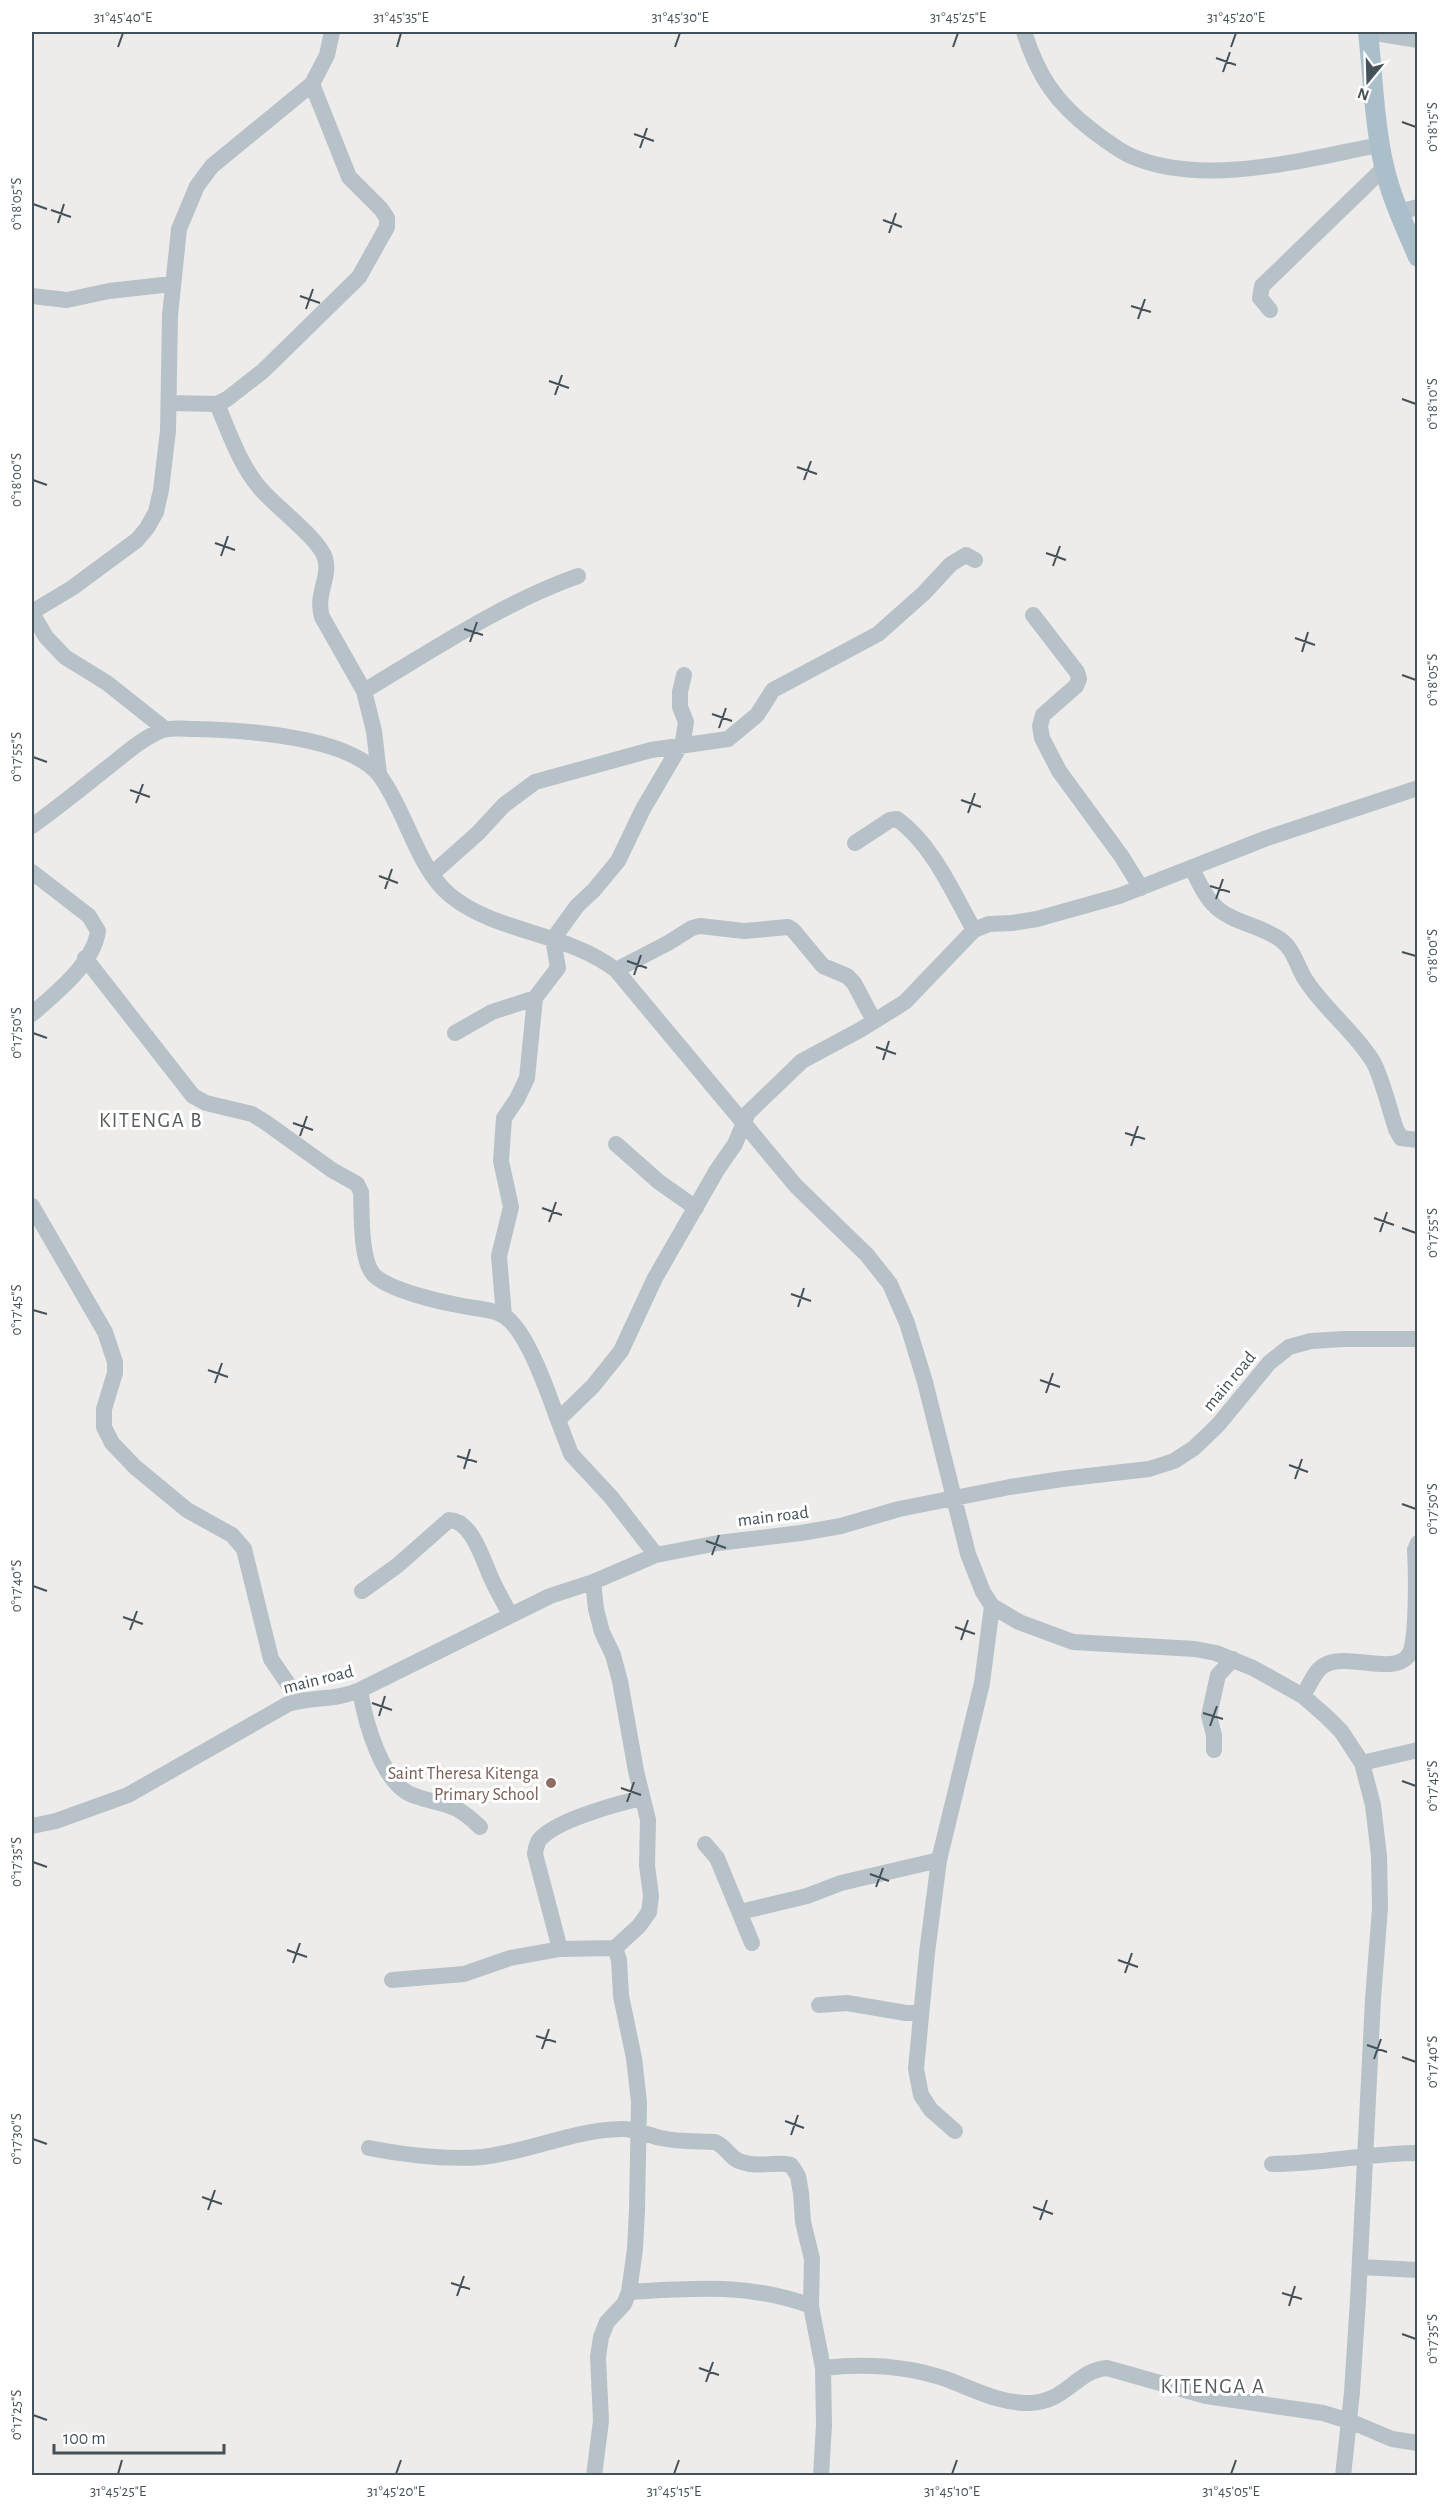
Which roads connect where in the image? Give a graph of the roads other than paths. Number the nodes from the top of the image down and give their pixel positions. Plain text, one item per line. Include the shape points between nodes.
1 (332, 32) edge
2 (1024, 32) edge
3 (1368, 32) edge
4 (1418, 40) edge
5 (312, 84) junction
6 (1380, 145) junction
7 (1384, 168) junction
8 (1408, 209) edge
9 (1418, 257) edge
10 (172, 284) junction
11 (32, 296) edge
12 (1270, 310) dead end
13 (170, 403) junction
14 (217, 404) junction
15 (975, 560) dead end
16 (578, 576) dead end
17 (32, 612) edge
18 (1033, 615) dead end
19 (684, 675) dead end
20 (364, 691) junction
21 (165, 729) junction
22 (680, 747) junction
23 (379, 774) junction
24 (1418, 788) edge
25 (32, 826) edge
26 (855, 843) dead end
27 (1192, 868) junction
28 (32, 872) edge
29 (432, 874) junction
30 (1141, 888) junction
31 (974, 930) junction
32 (553, 939) junction
33 (85, 958) junction
34 (616, 970) junction
35 (535, 998) junction
36 (32, 1014) edge
37 (874, 1021) junction
38 (455, 1033) dead end
39 (743, 1124) junction
40 (1418, 1140) edge
41 (616, 1144) dead end
42 (696, 1208) junction
43 (33, 1211) edge
44 (504, 1316) junction
45 (1418, 1339) edge
46 (558, 1420) junction
47 (955, 1498) junction
48 (1418, 1543) edge
49 (656, 1555) junction
50 (593, 1582) junction
51 (362, 1591) dead end
52 (992, 1606) junction
53 (510, 1615) junction
54 (1233, 1659) junction
55 (360, 1690) junction
56 (1303, 1696) junction
57 (299, 1701) junction
58 (1214, 1750) dead end
59 (1418, 1750) edge
60 (1362, 1764) junction
61 (642, 1798) junction
62 (32, 1826) edge
63 (480, 1827) dead end
64 (705, 1844) dead end
65 (939, 1860) junction
66 (740, 1912) junction
67 (752, 1943) dead end
68 (615, 1948) junction
69 (560, 1949) junction
70 (392, 1980) dead end
71 (819, 2005) dead end
72 (921, 2013) junction
73 (955, 2131) dead end
74 (639, 2132) junction
75 (369, 2148) dead end
76 (1418, 2153) edge
77 (1364, 2156) junction
78 (1272, 2164) dead end
79 (1360, 2267) junction
80 (1418, 2270) edge
81 (629, 2292) junction
82 (810, 2306) junction
83 (823, 2368) junction
84 (1349, 2421) junction
85 (1418, 2443) edge
86 (594, 2475) edge
87 (821, 2475) edge
88 (1343, 2475) edge

1 - 5 street via 327,55
2 - 6 street via 1036,66 1061,105 1131,156 1192,170 1231,170
3 - 4 street
3 - 6 main road
5 - 10 street via 212,166 197,186 179,228
5 - 14 street via 349,177 381,209 387,227 359,277 263,371
6 - 7 main road
7 - 8 main road
7 - 12 street via 1262,286 1260,298
8 - 9 main road
10 - 11 street via 67,300
10 - 13 street
13 - 14 street
13 - 17 street via 161,490 147,528 72,588
14 - 20 street via 244,465 259,487 322,552 326,562 319,599 322,617
15 - 22 street via 966,555 951,564 878,634 773,690 757,715 728,739
16 - 20 street via 484,618
17 - 21 street via 46,637 65,657 107,683
18 - 30 street via 1079,679 1043,715 1042,738 1059,771
19 - 22 street via 680,707 686,731
20 - 23 street
21 - 23 street via 290,737 355,757
21 - 25 street via 126,753
22 - 29 street via 651,750 535,782 504,805
22 - 32 street via 618,861
23 - 29 street
24 - 27 street via 1267,838
26 - 31 street via 897,819 924,847
27 - 30 street
27 - 40 street via 1213,904 1228,915 1263,929 1292,951 1325,1005 1348,1027 1374,1062 1401,1138
28 - 33 street via 96,924 97,937
29 - 32 street via 441,887 473,911
30 - 31 street via 1037,919 989,924
31 - 37 street via 904,1002
32 - 34 street via 598,956
32 - 35 street via 558,968
33 - 36 street via 69,982
33 - 44 street via 193,1096 252,1114 357,1184 367,1262 373,1274 431,1300
34 - 37 street via 700,926 744,931 788,927 823,966 848,976
34 - 39 street
35 - 38 street via 492,1012
35 - 44 street via 527,1078 504,1118 501,1161 511,1207 499,1256
37 - 39 street via 802,1061 758,1102
39 - 42 street
39 - 47 street via 890,1284 925,1382
41 - 42 street
42 - 46 street via 655,1278 621,1351
43 - 57 street via 105,1332 115,1362 104,1427 112,1443 188,1510 232,1535 244,1549 271,1659
44 - 46 street via 513,1323 536,1365
45 - 47 street, main road via 1311,1341 1289,1347 1269,1363 1218,1425 1174,1461 1149,1469
46 - 49 street via 571,1454
47 - 49 street, main road via 841,1526
47 - 52 street via 968,1554
48 - 56 street via 1414,1623 1408,1656 1391,1663 1334,1661 1317,1671
49 - 50 street, main road
50 - 53 street, main road
50 - 61 street via 602,1632 620,1681
51 - 53 street via 399,1565 449,1520 454,1520 475,1540
52 - 54 street via 1019,1622 1073,1642 1196,1649
52 - 65 street via 982,1683
53 - 55 street, main road
54 - 56 street
54 - 58 street via 1218,1675 1209,1716
55 - 57 street, main road via 343,1697
55 - 63 street via 371,1735 400,1789 452,1805
56 - 60 street via 1341,1731
57 - 62 street, main road via 128,1795
59 - 60 street
60 - 77 street via 1373,1805 1380,1908
61 - 68 street via 648,1820 649,1912
61 - 69 street via 583,1816 540,1839 535,1854
64 - 66 street via 717,1858
65 - 66 street
65 - 72 street
66 - 67 street
68 - 69 street
68 - 74 street via 634,2058
69 - 70 street via 510,1958 464,1974
71 - 72 street via 847,2003
72 - 73 street via 916,2069 921,2095 931,2110
74 - 75 street via 620,2129 570,2137 483,2157 444,2158
74 - 81 street via 635,2249
74 - 82 street via 722,2144 734,2159 749,2164 791,2165 798,2176 812,2259
76 - 77 street
77 - 78 street
77 - 79 street
79 - 80 street
79 - 84 street
81 - 82 street via 740,2289
81 - 86 street via 601,2337 601,2421
82 - 83 street
83 - 84 street via 900,2366 987,2396 1030,2403 1056,2397 1092,2370 1107,2368 1196,2394 1323,2413
83 - 87 street
84 - 85 street via 1392,2439
84 - 88 street

